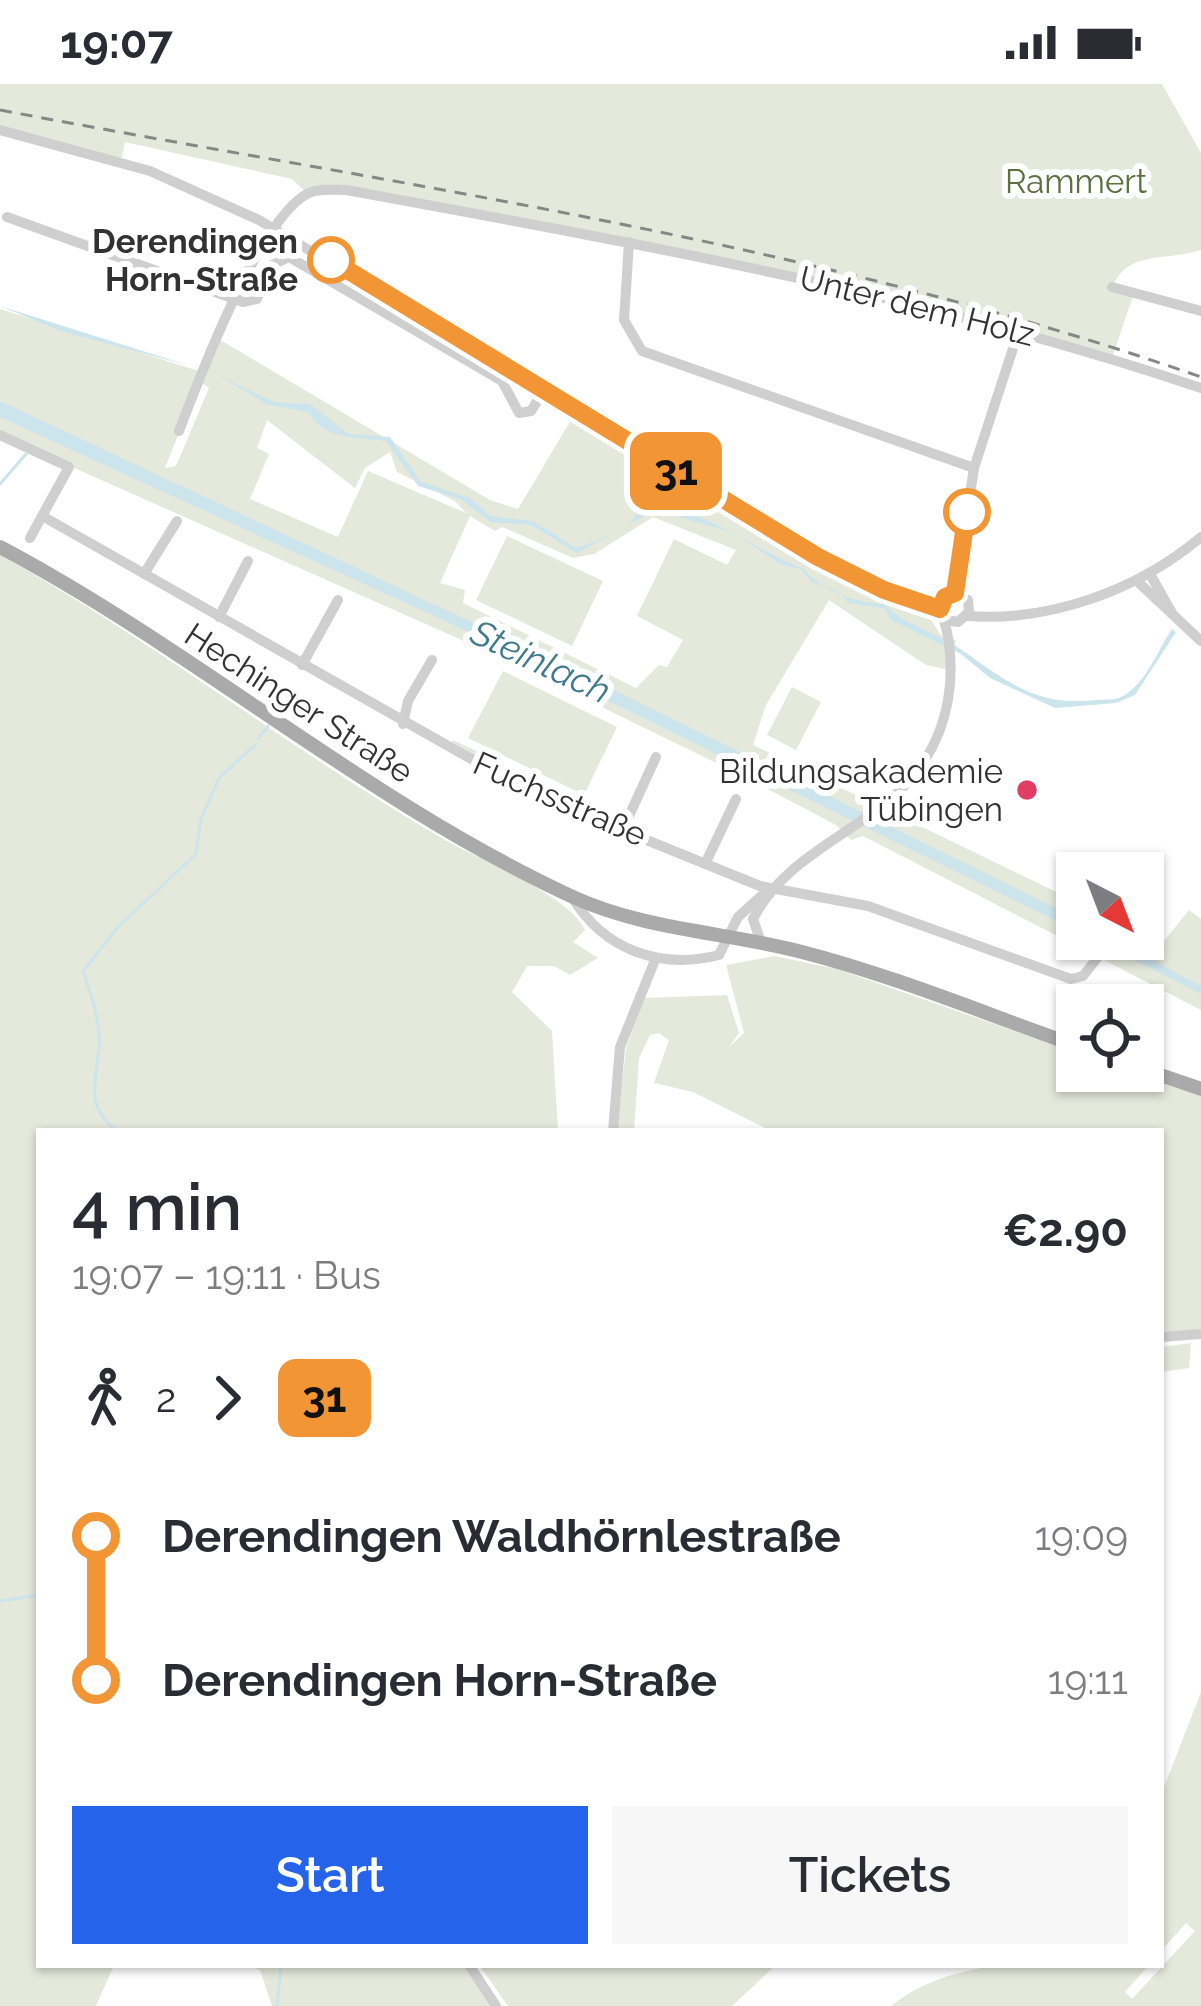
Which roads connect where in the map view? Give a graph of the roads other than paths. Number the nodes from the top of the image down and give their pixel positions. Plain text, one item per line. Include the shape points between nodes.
1 (0, 130) edge
2 (7, 217) dead end
3 (275, 228) junction
4 (629, 242) junction
5 (1112, 287) dead end
6 (236, 299) junction
7 (1201, 311) edge
8 (1019, 330) junction
9 (1201, 388) edge
10 (544, 390) junction
11 (179, 431) dead end
12 (0, 435) edge
13 (974, 468) junction
14 (44, 517) junction
15 (177, 521) dead end
16 (1201, 537) edge
17 (30, 538) dead end
18 (0, 547) edge
19 (248, 561) dead end
20 (144, 574) junction
21 (1150, 574) junction
22 (1137, 581) junction
23 (338, 599) dead end
24 (961, 610) junction
25 (1173, 616) junction
26 (219, 617) junction
27 (1201, 641) edge
28 (432, 660) dead end
29 (302, 665) junction
30 (403, 724) junction
31 (656, 757) dead end
32 (736, 799) dead end
33 (623, 829) junction
34 (706, 862) junction
35 (774, 889) junction
36 (572, 897) junction
37 (758, 908) junction
38 (618, 914) junction
39 (607, 933) junction
40 (728, 937) junction
41 (761, 943) junction
42 (655, 960) junction
43 (1096, 960) edge
44 (1056, 1039) edge
45 (1164, 1077) edge
46 (1201, 1090) edge
47 (613, 1128) edge
48 (1201, 1334) edge
49 (1164, 1337) edge
50 (471, 1968) edge
51 (496, 2006) edge

1 - 3 street via 150,171
2 - 6 street
3 - 4 street, Unter dem Holz via 308,194 346,190
3 - 6 street
3 - 10 street
4 - 8 street, Unter dem Holz
4 - 13 street via 624,320 642,351
5 - 7 street
6 - 10 street via 257,299 270,266 289,257 502,381 515,411 527,414
6 - 11 street
8 - 9 street, Unter dem Holz
8 - 13 street
10 - 24 street via 831,564
12 - 14 street via 69,467
13 - 24 street
14 - 17 street
14 - 20 street, Fuchsstraße
15 - 20 street
16 - 21 street
18 - 36 main road, Hechinger Straße via 387,794
19 - 26 street
20 - 26 street, Fuchsstraße
21 - 22 street
21 - 25 street
22 - 24 street via 1080,602 1000,614
22 - 25 street
23 - 29 street
24 - 35 street via 946,711 927,760 884,805
25 - 27 street
26 - 29 street, Fuchsstraße
28 - 30 street
29 - 30 street, Fuchsstraße
30 - 33 street, Fuchsstraße via 533,794
31 - 33 street
32 - 34 street
33 - 34 street, Fuchsstraße
34 - 35 street, Fuchsstraße
35 - 37 street
35 - 40 street via 740,914
35 - 43 street, Fuchsstraße via 868,906 1071,979
36 - 38 main road, Hechinger Straße
36 - 39 street, Hechinger Straße
37 - 40 street
37 - 41 street
38 - 39 street
38 - 40 main road, Hechinger Straße
39 - 42 street, Hechinger Straße
40 - 41 main road, Hechinger Straße
40 - 42 street via 719,955
41 - 44 main road, Hechinger Straße
42 - 47 street via 620,1047
45 - 46 main road
48 - 49 street
50 - 51 street

